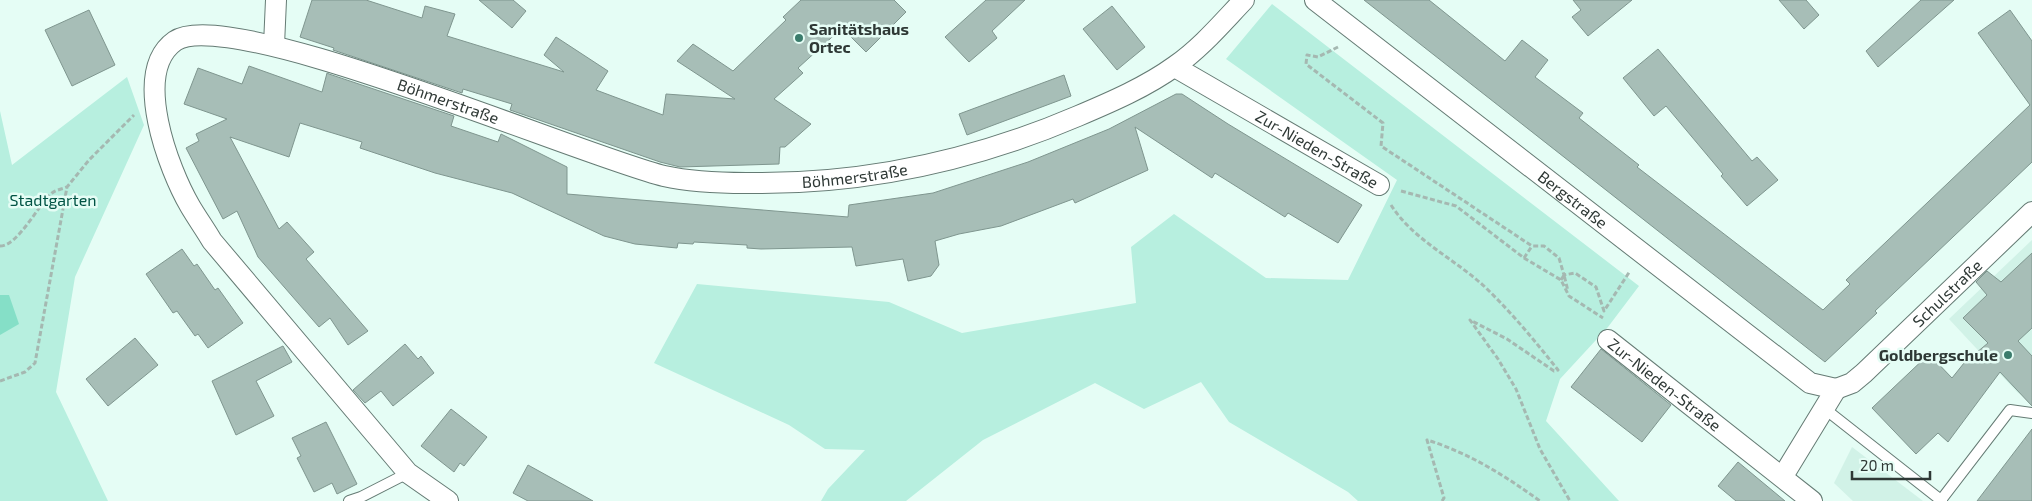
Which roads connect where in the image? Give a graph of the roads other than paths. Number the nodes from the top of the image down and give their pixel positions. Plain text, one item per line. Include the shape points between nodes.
1 (276, 0) edge
2 (1244, 0) edge
3 (1315, 0) edge
4 (274, 46) junction
5 (1175, 67) junction
6 (1379, 185) road end
7 (2032, 212) edge
8 (1608, 340) dead end
9 (1836, 390) junction
10 (1825, 409) junction
11 (2032, 412) edge
12 (408, 473) junction
13 (1783, 476) junction
14 (349, 501) edge
15 (448, 501) edge
16 (1812, 501) edge
17 (1941, 501) edge

1 - 4 street
2 - 5 street, Böhmerstraße
3 - 9 street, Bergstraße via 1810,383
4 - 5 street, Böhmerstraße via 461,105 632,167 717,183 781,184 868,177 964,157 1055,126 1116,100
4 - 12 street, Böhmerstraße via 202,34 172,42 155,75 155,100 167,155 189,206 212,241
5 - 6 street, Zur-Nieden-Straße
7 - 9 street, Schulstraße via 1864,372
8 - 13 street, Zur-Nieden-Straße
9 - 10 street
10 - 13 street
10 - 17 lane
11 - 17 lane via 2010,410
12 - 14 lane
12 - 15 street, Böhmerstraße
13 - 16 street, Zur-Nieden-Straße

